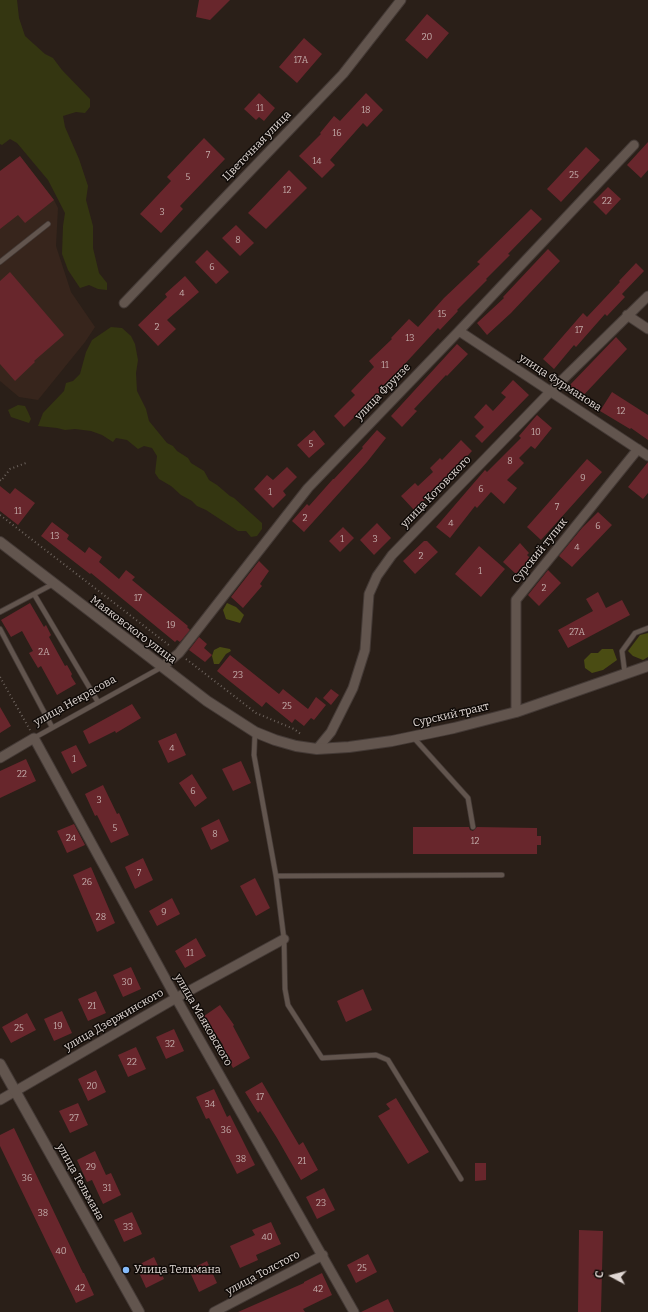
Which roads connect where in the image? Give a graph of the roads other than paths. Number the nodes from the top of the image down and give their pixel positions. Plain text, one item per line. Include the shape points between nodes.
1 (401, 0) edge
2 (634, 145) dead end
3 (48, 224) dead end
4 (0, 262) edge
5 (648, 296) edge
6 (124, 303) dead end
7 (627, 315) junction
8 (648, 329) edge
9 (459, 331) junction
10 (551, 392) junction
11 (638, 449) junction
12 (648, 456) edge
13 (0, 542) edge
14 (53, 584) junction
15 (34, 594) junction
16 (0, 612) edge
17 (648, 628) edge
18 (0, 629) edge
19 (648, 666) edge
20 (162, 667) junction
21 (625, 674) junction
22 (98, 702) junction
23 (516, 712) junction
24 (52, 727) junction
25 (255, 732) junction
26 (413, 737) junction
27 (34, 738) junction
28 (317, 749) junction
29 (0, 758) edge
30 (473, 827) dead end
31 (502, 875) dead end
32 (276, 876) junction
33 (284, 939) junction
34 (176, 998) junction
35 (0, 1064) edge
36 (15, 1091) junction
37 (0, 1100) edge
38 (461, 1179) dead end
39 (323, 1254) junction
40 (139, 1312) edge
41 (214, 1312) edge
42 (354, 1312) edge

1 - 6 street, Цветочная улица via 343,74
2 - 9 street, улица Фрунзе
3 - 4 lane
5 - 7 street, улица Котовского
7 - 8 street
7 - 10 street, улица Котовского
9 - 10 street, улица Фурманова
9 - 20 street, улица Фрунзе via 308,488 179,653
10 - 11 street, улица Фурманова
10 - 28 street, улица Котовского via 392,555 377,576 369,594 365,650 353,688 331,732
11 - 12 street, улица Фурманова
11 - 23 street, Сурский тупик via 516,600
13 - 14 street, Маяковского улица
14 - 15 lane
14 - 20 street, Маяковского улица
15 - 16 lane
15 - 22 lane
17 - 21 lane via 635,633 622,651
18 - 24 lane
19 - 21 street, Сурский тракт
20 - 22 lane, улица Некрасова
20 - 25 street, Маяковского улица
21 - 23 street, Сурский тракт
22 - 24 lane, улица Некрасова
23 - 26 street, Сурский тракт
24 - 27 lane, улица Некрасова
25 - 28 street, Сурский тракт via 296,746
25 - 32 lane via 254,755
26 - 28 street, Сурский тракт
26 - 30 lane via 468,798
27 - 29 street, улица Некрасова
27 - 34 street, улица Маяковского
31 - 32 lane
32 - 33 lane
33 - 34 street, улица Дзержинского
33 - 38 lane via 285,989 288,1005 322,1058 376,1055 388,1060
34 - 36 street, улица Дзержинского
34 - 39 street, улица Маяковского
35 - 36 street, улица Тельмана
36 - 37 street, улица Дзержинского
36 - 40 street, улица Тельмана
39 - 41 street, улица Толстого
39 - 42 street, улица Маяковского

